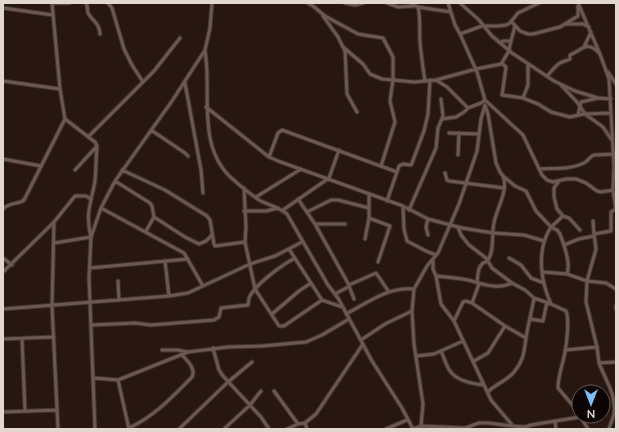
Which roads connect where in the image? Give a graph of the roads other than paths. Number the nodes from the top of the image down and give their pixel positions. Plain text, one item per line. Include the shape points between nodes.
1 (52, 3) edge
2 (69, 3) edge
3 (86, 3) edge
4 (108, 3) edge
5 (212, 3) edge
6 (308, 3) edge
7 (345, 3) edge
8 (363, 3) edge
9 (387, 3) edge
10 (410, 3) edge
11 (448, 3) edge
12 (460, 3) edge
13 (539, 3) edge
14 (578, 4) edge
15 (532, 5) edge
16 (417, 6) junction
17 (3, 8) edge
18 (451, 12) junction
19 (321, 13) junction
20 (53, 15) junction
21 (512, 21) junction
22 (566, 24) junction
23 (515, 25) junction
24 (482, 26) junction
25 (589, 27) junction
26 (591, 31) junction
27 (100, 34) dead end
28 (460, 34) junction
29 (180, 38) dead end
30 (510, 41) junction
31 (500, 44) junction
32 (584, 46) junction
33 (343, 47) junction
34 (205, 50) junction
35 (509, 51) junction
36 (600, 54) junction
37 (502, 63) junction
38 (528, 64) junction
39 (476, 69) junction
40 (606, 71) junction
41 (547, 76) junction
42 (393, 80) junction
43 (430, 80) junction
44 (436, 80) junction
45 (3, 81) edge
46 (425, 81) junction
47 (143, 82) junction
48 (185, 83) junction
49 (560, 84) junction
50 (616, 84) edge
51 (60, 89) junction
52 (523, 98) junction
53 (598, 98) junction
54 (441, 99) dead end
55 (611, 99) junction
56 (486, 102) junction
57 (579, 104) junction
58 (206, 107) junction
59 (468, 108) junction
60 (357, 112) dead end
61 (611, 113) junction
62 (586, 114) junction
63 (578, 115) junction
64 (65, 119) junction
65 (442, 119) junction
66 (152, 130) junction
67 (449, 133) dead end
68 (459, 133) junction
69 (479, 134) junction
70 (88, 137) junction
71 (612, 140) junction
72 (97, 146) junction
73 (339, 150) junction
74 (458, 154) dead end
75 (615, 154) edge
76 (188, 156) dead end
77 (269, 156) junction
78 (3, 159) edge
79 (41, 166) junction
80 (381, 166) junction
81 (301, 169) junction
82 (539, 169) junction
83 (75, 170) dead end
84 (122, 170) junction
85 (397, 172) junction
86 (445, 173) dead end
87 (503, 176) junction
88 (329, 178) junction
89 (115, 181) junction
90 (559, 181) junction
91 (465, 184) junction
92 (244, 188) junction
93 (504, 188) junction
94 (614, 191) edge
95 (203, 193) dead end
96 (369, 194) junction
97 (256, 197) junction
98 (91, 199) junction
99 (298, 199) junction
100 (387, 201) junction
101 (403, 206) junction
102 (101, 208) junction
103 (279, 208) junction
104 (369, 208) junction
105 (3, 209) edge
106 (283, 210) junction
107 (409, 210) junction
108 (616, 210) edge
109 (244, 211) junction
110 (307, 212) junction
111 (563, 216) junction
112 (154, 217) junction
113 (369, 218) junction
114 (428, 219) junction
115 (593, 221) dead end
116 (54, 222) junction
117 (315, 224) junction
118 (344, 224) dead end
119 (450, 224) junction
120 (458, 227) junction
121 (551, 227) junction
122 (580, 230) dead end
123 (146, 231) junction
124 (493, 233) junction
125 (212, 235) junction
126 (428, 235) dead end
127 (594, 235) junction
128 (91, 237) junction
129 (365, 239) dead end
130 (245, 242) junction
131 (302, 242) junction
132 (544, 242) junction
133 (54, 243) junction
134 (564, 245) junction
135 (289, 249) junction
136 (436, 255) junction
137 (3, 258) edge
138 (295, 258) junction
139 (508, 258) dead end
140 (188, 259) junction
141 (433, 260) junction
142 (165, 261) junction
143 (488, 261) junction
144 (378, 262) dead end
145 (12, 264) junction
146 (250, 264) junction
147 (90, 268) junction
148 (3, 272) edge
149 (543, 272) junction
150 (568, 274) junction
151 (436, 276) junction
152 (118, 281) dead end
153 (586, 281) junction
154 (311, 283) junction
155 (478, 283) junction
156 (512, 283) junction
157 (544, 283) junction
158 (349, 285) junction
159 (203, 286) junction
160 (256, 289) junction
161 (414, 289) junction
162 (616, 289) edge
163 (388, 292) junction
164 (335, 294) junction
165 (169, 296) junction
166 (534, 298) junction
167 (354, 299) dead end
168 (119, 300) junction
169 (322, 300) junction
170 (547, 302) junction
171 (91, 303) junction
172 (472, 303) junction
173 (551, 304) junction
174 (52, 306) junction
175 (343, 307) junction
176 (3, 309) edge
177 (412, 311) junction
178 (272, 314) junction
179 (346, 314) junction
180 (349, 319) junction
181 (530, 319) junction
182 (454, 321) junction
183 (92, 325) junction
184 (505, 326) junction
185 (54, 337) junction
186 (22, 338) junction
187 (526, 338) junction
188 (3, 339) edge
189 (463, 341) junction
190 (362, 342) junction
191 (597, 347) junction
192 (213, 348) junction
193 (162, 350) dead end
194 (565, 350) junction
195 (441, 351) junction
196 (188, 352) junction
197 (182, 355) junction
198 (416, 356) junction
199 (474, 361) junction
200 (252, 362) dead end
201 (616, 362) edge
202 (599, 363) junction
203 (94, 378) junction
204 (118, 380) junction
205 (228, 382) junction
206 (485, 385) junction
207 (260, 392) dead end
208 (274, 392) dead end
209 (488, 392) junction
210 (571, 403) edge
211 (250, 405) junction
212 (57, 410) junction
213 (25, 411) junction
214 (3, 412) edge
215 (571, 418) edge
216 (408, 420) junction
217 (555, 421) junction
218 (305, 423) junction
219 (298, 424) junction
220 (421, 426) junction
221 (513, 426) junction
222 (532, 427) edge
223 (129, 428) edge
224 (58, 429) edge
225 (95, 429) edge
226 (179, 429) edge
227 (224, 429) edge
228 (269, 429) edge
229 (288, 429) edge
230 (306, 429) edge
231 (386, 429) edge
232 (413, 429) edge
233 (556, 429) edge
234 (609, 429) edge

1 - 2 street
1 - 20 street
3 - 27 street via 88,13 99,25
4 - 47 street via 112,8 124,49
5 - 34 street
6 - 19 street
7 - 8 street
9 - 16 street via 398,7
10 - 16 street
11 - 18 street
12 - 24 street
13 - 15 street
14 - 22 street via 578,16
14 - 25 street
15 - 21 street
16 - 18 street
16 - 46 street
17 - 20 street
18 - 28 street via 454,25
19 - 33 street
19 - 42 street via 358,34 383,38 393,57
20 - 51 street
21 - 23 street
21 - 24 street via 502,26
22 - 23 street via 528,34 520,31
22 - 25 street via 584,24
23 - 30 street
24 - 28 street
24 - 31 street
25 - 26 street
26 - 32 street
26 - 36 street
28 - 39 street
29 - 47 street
30 - 31 street via 503,41
30 - 35 street
31 - 35 street
32 - 36 street via 593,48
32 - 41 street
33 - 42 street via 363,64 370,74
33 - 60 street via 346,58 347,94
34 - 48 street
34 - 58 street
35 - 37 street
35 - 38 street
36 - 40 street
37 - 39 street
37 - 52 street via 506,67 502,96
38 - 41 street
38 - 52 street via 528,85
39 - 44 street
39 - 56 street
40 - 50 street
40 - 55 street
41 - 49 street
42 - 46 street
42 - 80 street via 390,101 395,122
43 - 44 street
43 - 46 street
43 - 85 street via 424,131 412,163 408,166 400,164
44 - 59 street
45 - 51 street
47 - 70 street
48 - 66 street
48 - 95 street via 202,170
49 - 53 street
49 - 57 street
51 - 64 street
52 - 63 street via 551,112 570,117
53 - 55 street
53 - 57 street via 584,100
54 - 65 street
55 - 61 street
56 - 59 street
56 - 69 street
56 - 82 street via 523,135
56 - 87 street via 496,163
57 - 62 street
57 - 63 street
58 - 77 street
58 - 92 street via 216,158 233,180
59 - 65 street via 456,117
61 - 62 street
61 - 71 street
62 - 63 street
62 - 71 street via 603,127
64 - 70 street
64 - 79 street
65 - 107 street via 438,128 436,148
66 - 76 street
66 - 84 street
67 - 68 street
68 - 69 street
68 - 74 street
69 - 91 street via 477,151
70 - 72 street
71 - 75 street
72 - 83 street
72 - 98 street
73 - 77 street via 282,130 278,133
73 - 80 street
73 - 88 street
75 - 82 street via 591,156 585,163 574,167
75 - 94 street
77 - 81 street
78 - 79 street
79 - 105 street via 24,200 10,203
80 - 85 street
81 - 88 street
81 - 97 street
82 - 90 street via 548,180
84 - 89 street
84 - 125 street via 165,190 207,216
85 - 100 street
86 - 91 street via 447,180
87 - 93 street
87 - 121 street via 526,191 536,212
88 - 96 street
88 - 99 street
89 - 102 street
89 - 112 street via 150,203
90 - 94 street via 576,179 597,191
90 - 111 street via 554,188 554,197
91 - 93 street
91 - 119 street
92 - 97 street
92 - 109 street
93 - 124 street
94 - 108 street
96 - 100 street
96 - 104 street
97 - 103 street
98 - 116 street via 86,196 75,196
98 - 128 street via 88,224
99 - 106 street
99 - 110 street
100 - 101 street
101 - 107 street
101 - 136 street via 407,241
102 - 123 street
102 - 128 street
103 - 106 street
103 - 109 street
104 - 110 street via 331,200
104 - 113 street
106 - 131 street
107 - 114 street
108 - 127 street via 611,212 611,231
109 - 130 street
110 - 117 street
111 - 121 street
111 - 122 street via 569,218
112 - 123 street
112 - 125 street via 199,244
113 - 129 street
113 - 144 street via 390,226
114 - 119 street
114 - 126 street
115 - 127 street
116 - 133 street
116 - 145 street
117 - 118 street
117 - 158 street
119 - 120 street
119 - 136 street
120 - 124 street
120 - 143 street via 464,240
121 - 132 street
121 - 134 street via 557,230
123 - 140 street via 184,253
124 - 132 street via 524,235
124 - 143 street
125 - 130 street via 215,246
127 - 134 street
127 - 153 street via 595,253
128 - 133 street
128 - 147 street
130 - 146 street
131 - 135 street
131 - 164 street
132 - 149 street
133 - 174 street
134 - 150 street
135 - 138 street
135 - 146 street
136 - 141 street
137 - 145 street
138 - 154 street
138 - 160 street via 282,265
139 - 157 street via 521,265 531,278
140 - 142 street
140 - 159 street
141 - 151 street
141 - 161 street
142 - 147 street
142 - 165 street
143 - 155 street via 478,270
143 - 156 street via 492,268
145 - 148 street
146 - 159 street
146 - 160 street
147 - 171 street
149 - 150 street
149 - 157 street
150 - 153 street
151 - 155 street
151 - 182 street via 441,304
152 - 168 street
153 - 162 street via 606,283
153 - 191 street via 586,302
154 - 169 street
154 - 178 street
155 - 156 street via 502,286
155 - 172 street
156 - 166 street
157 - 173 street
158 - 163 street via 376,272
158 - 164 street
158 - 167 street
159 - 165 street via 188,293
160 - 178 street
160 - 183 street via 250,296 248,305 221,308 219,317 214,320 151,325
161 - 163 street via 404,288
161 - 177 street
163 - 179 street
164 - 175 street
165 - 168 street
166 - 170 street
166 - 181 street
168 - 171 street
169 - 175 street
169 - 178 street via 282,327
170 - 173 street
170 - 181 street via 543,322
171 - 174 street
171 - 183 street
172 - 182 street via 464,301
172 - 184 street
173 - 194 street via 567,314
174 - 176 street
174 - 185 street
175 - 179 street
177 - 190 street via 385,324
177 - 198 street
179 - 180 street
180 - 190 street
180 - 192 street via 306,342
181 - 187 street
182 - 189 street
183 - 203 street
184 - 187 street
184 - 199 street via 488,353
185 - 186 street
185 - 212 street
186 - 188 street
186 - 213 street
187 - 209 street via 525,354 520,364 508,378
189 - 195 street
189 - 199 street
190 - 216 street
190 - 218 street via 316,414
191 - 194 street
191 - 202 street
192 - 196 street
192 - 205 street via 219,370
193 - 196 street
194 - 210 street via 558,388
195 - 198 street
195 - 206 street via 453,375 471,383
196 - 197 street
197 - 204 street
197 - 223 street via 192,367 192,377 152,416
198 - 220 street via 423,404
199 - 206 street
200 - 205 street
201 - 202 street
202 - 234 street via 612,396 614,414
203 - 204 street
203 - 225 street
204 - 223 street
205 - 211 street
205 - 226 street
206 - 209 street
207 - 211 street
208 - 219 street
209 - 221 street via 491,400
211 - 227 street
211 - 228 street
212 - 213 street
212 - 224 street
213 - 214 street
215 - 217 street
216 - 231 street
216 - 232 street
217 - 222 street
217 - 233 street
218 - 219 street
218 - 230 street
219 - 229 street
220 - 221 street via 465,428 488,423
220 - 232 street
221 - 222 street

